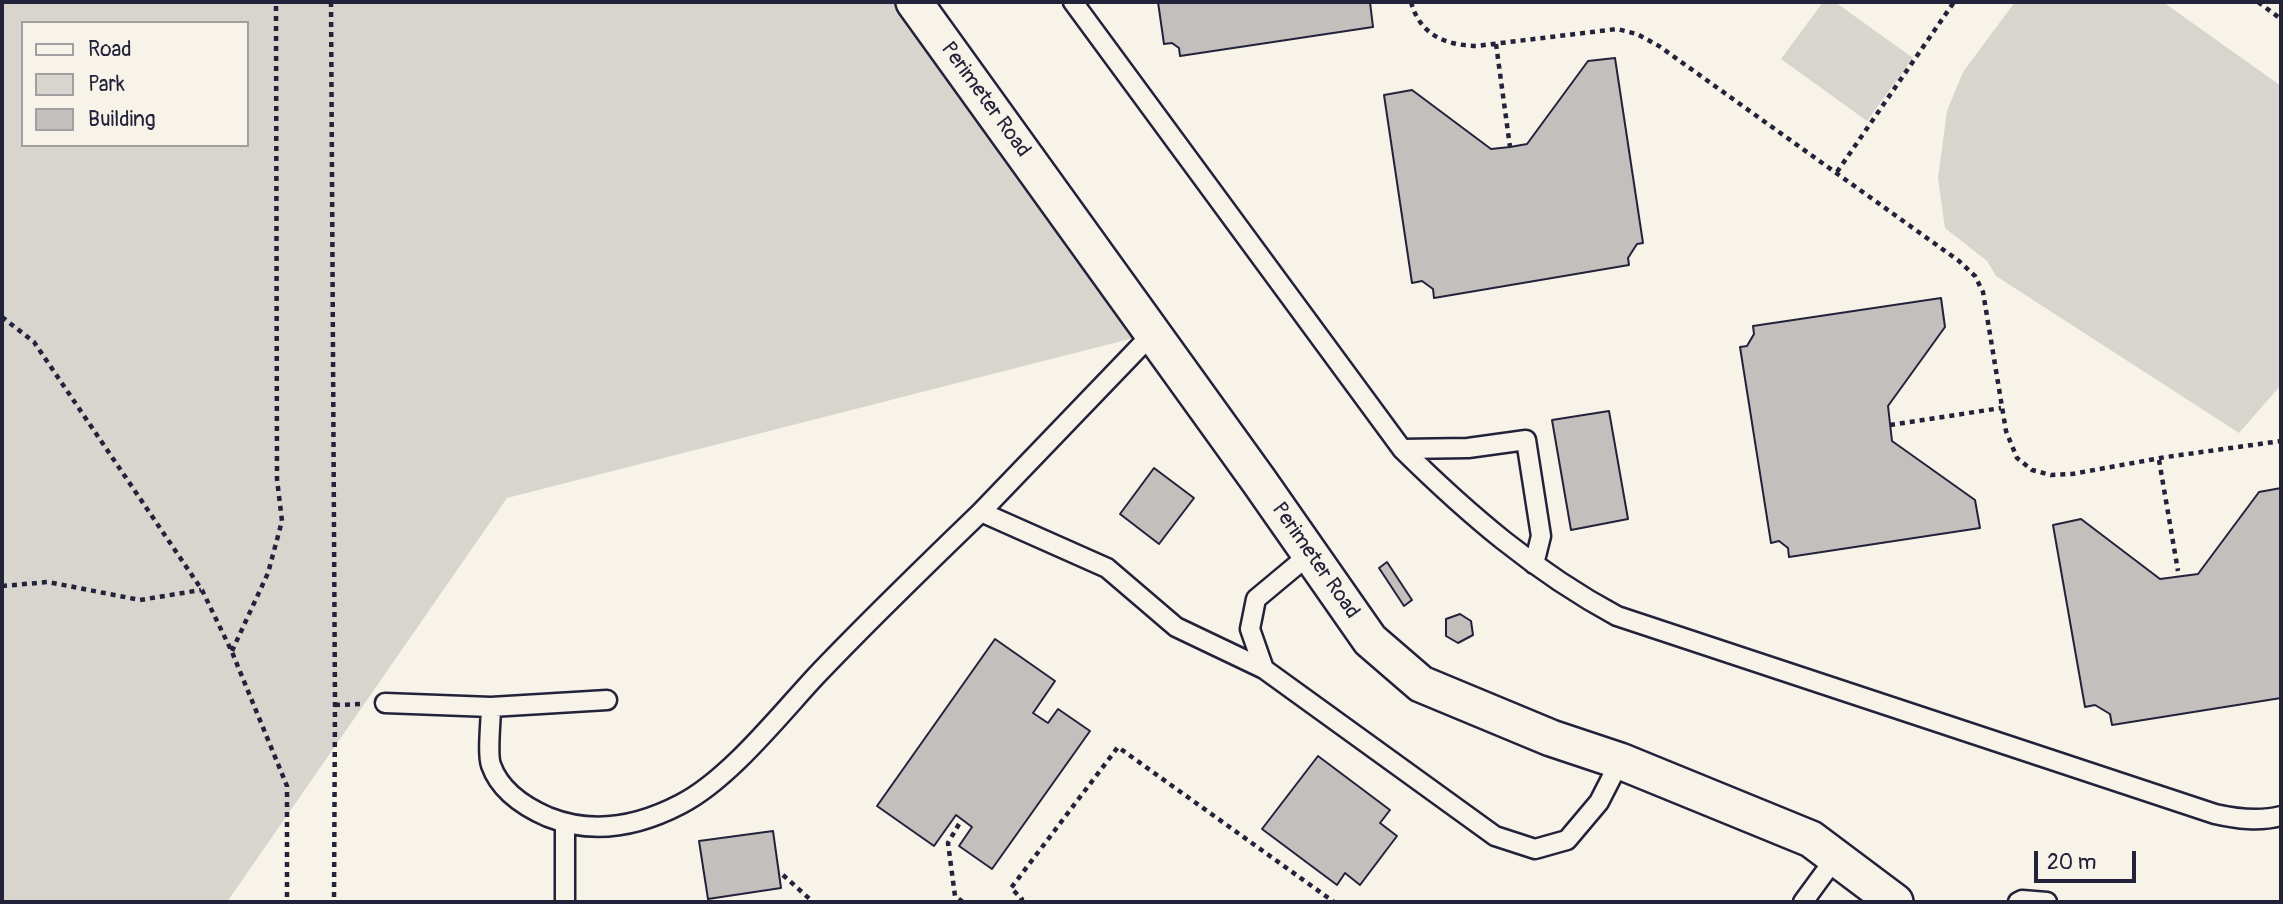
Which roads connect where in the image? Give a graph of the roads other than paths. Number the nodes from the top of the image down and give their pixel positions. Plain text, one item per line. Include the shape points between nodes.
1 (915, 2) edge
2 (1073, 2) edge
3 (1153, 333) junction
4 (1402, 449) junction
5 (981, 512) junction
6 (1310, 554) junction
7 (1534, 564) junction
8 (1264, 669) junction
9 (607, 700) dead end
10 (385, 703) dead end
11 (491, 706) junction
12 (1620, 761) junction
13 (2281, 816) edge
14 (565, 824) junction
15 (1836, 858) junction
16 (565, 902) edge
17 (1802, 902) edge
18 (1895, 902) edge
19 (2018, 902) edge
20 (2048, 902) edge

1 - 3 street, Perimeter Road
2 - 4 lane
3 - 5 lane
3 - 6 street, Perimeter Road
4 - 7 lane via 1460,506
4 - 7 lane via 1468,448 1527,440 1541,536
5 - 8 lane via 1107,568 1176,626
5 - 14 lane via 864,625 719,778 683,803 640,822 603,828
6 - 8 lane via 1256,599 1250,629
6 - 12 street, Perimeter Road via 1370,640 1421,684
7 - 13 lane via 1606,611 1655,629 2215,814 2242,820
8 - 12 lane via 1495,835 1535,849 1567,840 1599,802
9 - 11 lane
10 - 11 lane
11 - 14 lane via 491,764 505,788 528,808
12 - 15 street, Perimeter Road via 1811,839
14 - 16 lane
15 - 17 lane
15 - 18 street, Perimeter Road
19 - 20 lane

